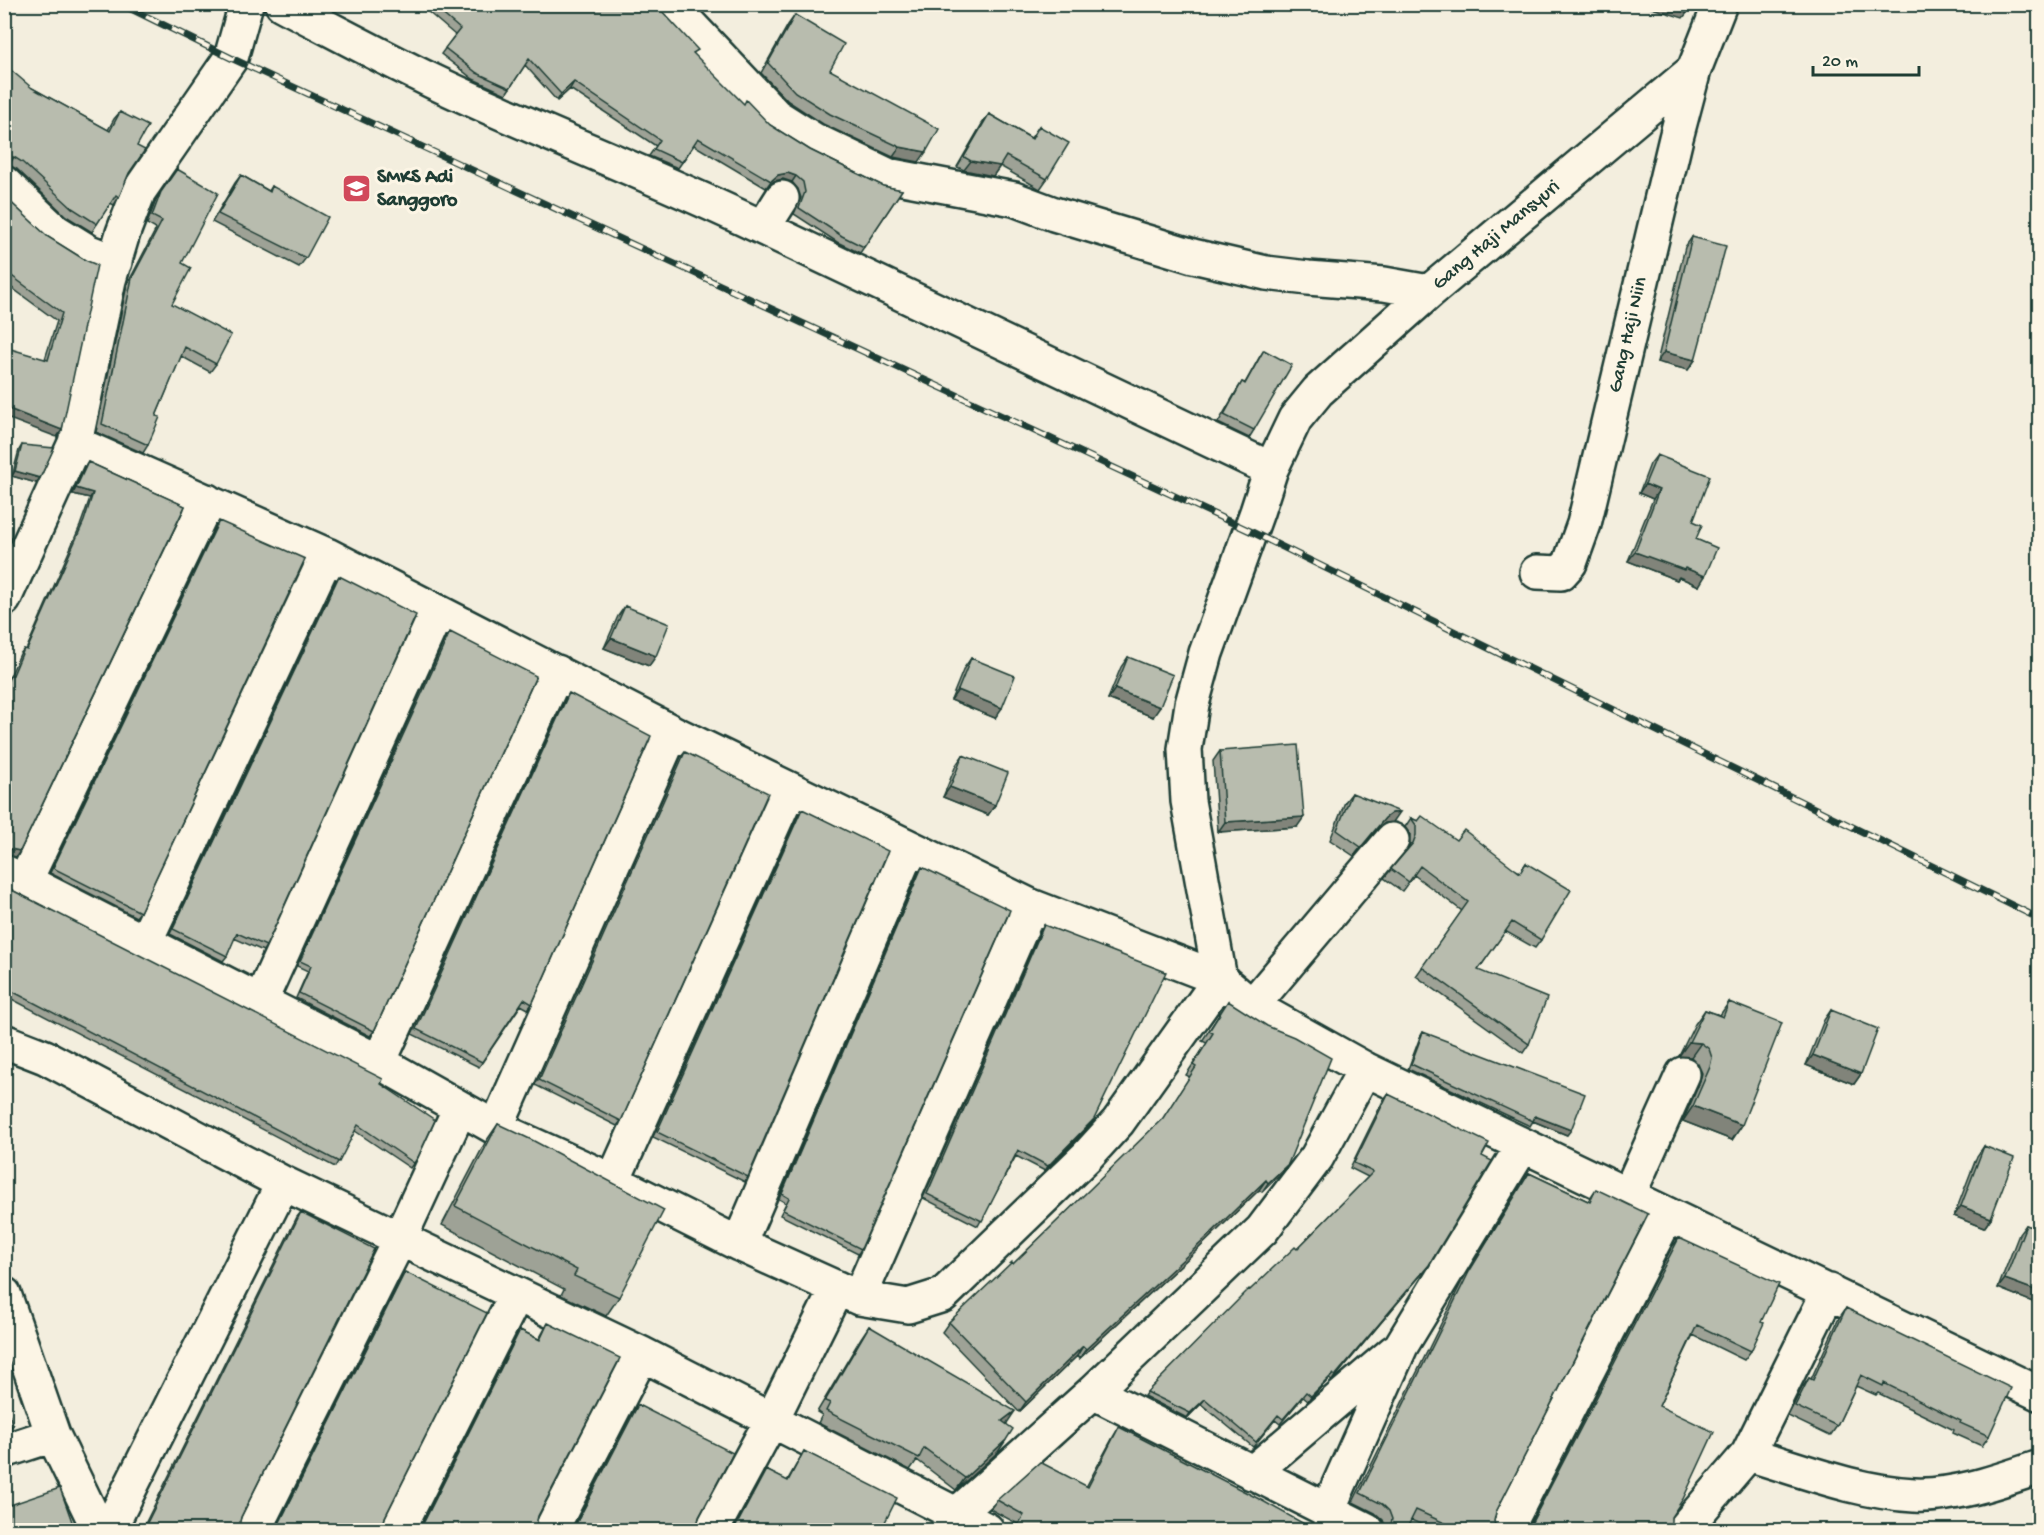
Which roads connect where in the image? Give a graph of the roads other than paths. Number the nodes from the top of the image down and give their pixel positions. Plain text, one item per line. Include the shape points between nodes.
1 (246, 4) edge
2 (282, 4) edge
3 (670, 4) edge
4 (1720, 4) edge
5 (1695, 70) junction
6 (4, 183) edge
7 (782, 198) dead end
8 (763, 228) junction
9 (115, 261) junction
10 (1429, 292) junction
11 (75, 443) junction
12 (1271, 469) junction
13 (207, 501) junction
14 (327, 555) junction
15 (1537, 572) dead end
16 (4, 599) edge
17 (437, 612) junction
18 (557, 672) junction
19 (672, 732) junction
20 (789, 790) junction
21 (1392, 840) dead end
22 (909, 847) junction
23 (15, 876) edge
24 (1031, 906) junction
25 (145, 942) junction
26 (1220, 979) junction
27 (260, 1002) junction
28 (1252, 1006) junction
29 (4, 1041) edge
30 (379, 1062) junction
31 (1365, 1069) junction
32 (1683, 1074) dead end
33 (460, 1108) junction
34 (496, 1128) junction
35 (1523, 1145) junction
36 (613, 1181) junction
37 (283, 1183) junction
38 (1628, 1196) junction
39 (1668, 1216) junction
40 (399, 1240) junction
41 (739, 1244) junction
42 (1829, 1291) junction
43 (848, 1293) junction
44 (4, 1294) edge
45 (516, 1295) junction
46 (1401, 1346) junction
47 (642, 1354) junction
48 (1093, 1392) junction
49 (2040, 1394) edge
50 (771, 1421) junction
51 (53, 1435) junction
52 (4, 1451) edge
53 (1748, 1454) junction
54 (2040, 1467) edge
55 (1252, 1473) junction
56 (1327, 1512) junction
57 (951, 1523) edge
58 (99, 1530) edge
59 (109, 1530) edge
60 (254, 1530) edge
61 (398, 1530) edge
62 (551, 1530) edge
63 (712, 1530) edge
64 (987, 1530) edge
65 (1367, 1530) edge
66 (1506, 1530) edge
67 (1683, 1530) edge

1 - 9 street via 231,58 139,191
2 - 8 street via 432,81
3 - 10 street via 776,116 814,140 887,176 1014,199 1193,256 1266,273
4 - 5 street, Gang Haji Mansyuri
5 - 10 street, Gang Haji Mansyuri
5 - 15 street, Gang Haji Niin via 1584,524 1570,563 1560,573
6 - 9 street via 55,231 89,252
7 - 8 street
8 - 12 street
9 - 11 street
10 - 12 street, Gang Haji Mansyuri via 1318,391 1294,419
11 - 13 street
11 - 16 street
12 - 26 street, Gang Haji Mansyuri via 1206,653 1185,749 1188,801
13 - 14 street
13 - 23 street
14 - 17 street
14 - 25 street
17 - 18 street
17 - 27 street
18 - 19 street
18 - 30 street
19 - 20 street
19 - 34 street
20 - 22 street
20 - 36 street
21 - 28 street
22 - 24 street
22 - 41 street
23 - 25 street
24 - 26 street
24 - 43 street
25 - 27 street
26 - 28 street
26 - 43 street via 1118,1122 943,1295 908,1306
27 - 30 street
28 - 31 street
29 - 37 street via 45,1057
30 - 33 street
31 - 35 street
31 - 48 street via 1317,1156 1262,1230
32 - 38 street
33 - 34 street
33 - 40 street
34 - 36 street
35 - 38 street
35 - 46 street
36 - 41 street
37 - 40 street
37 - 59 street
38 - 39 street
39 - 42 street
39 - 66 street
40 - 45 street
40 - 60 street
41 - 43 street
42 - 49 street
42 - 53 street
43 - 50 street
44 - 51 street
45 - 47 street
45 - 61 street
46 - 55 street
46 - 56 street
47 - 50 street
47 - 62 street
48 - 55 street
48 - 57 street
50 - 57 street
50 - 63 street
51 - 52 street
51 - 58 street
53 - 54 street via 1849,1484 1916,1495 1989,1484
53 - 67 street
55 - 56 street
56 - 65 street
57 - 64 street

